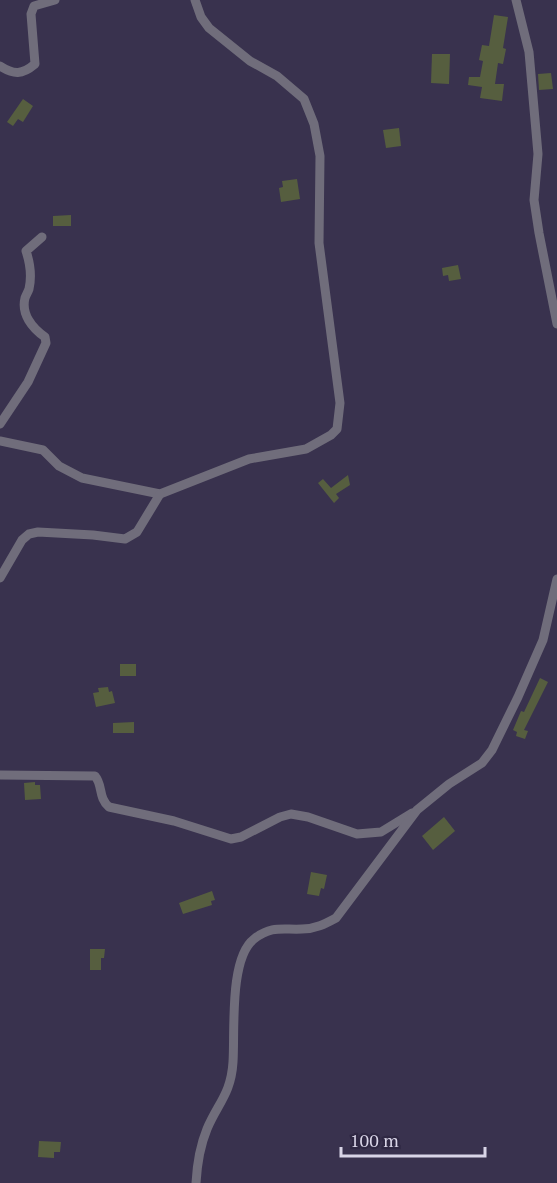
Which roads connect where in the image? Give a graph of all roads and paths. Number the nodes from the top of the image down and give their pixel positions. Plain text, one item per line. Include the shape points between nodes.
1 (55, 0) edge
2 (195, 0) edge
3 (516, 0) edge
4 (0, 66) edge
5 (42, 237) dead end
6 (557, 324) edge
7 (0, 424) edge
8 (0, 441) edge
9 (160, 494) junction
10 (0, 578) edge
11 (557, 579) edge
12 (0, 775) edge
13 (417, 810) junction
14 (196, 1183) edge

1 - 4 street via 34,6 31,14 34,64 26,72 11,72
2 - 9 street via 209,28 304,99 314,124 320,156 319,243 339,418 337,429 306,449 249,459
3 - 6 street via 529,52 538,154 534,200 538,232
5 - 7 street via 26,251 31,274 25,314 46,343 28,382
8 - 9 street via 43,450 59,466 82,478
9 - 10 street via 137,532 125,540 29,534
11 - 13 street via 543,640 492,750 482,763
12 - 13 street via 96,776 103,801 109,807 231,839 291,814 357,834 370,834 381,832
13 - 14 street via 336,918 322,926 268,931 253,940 244,952 234,1008 229,1090 207,1130

